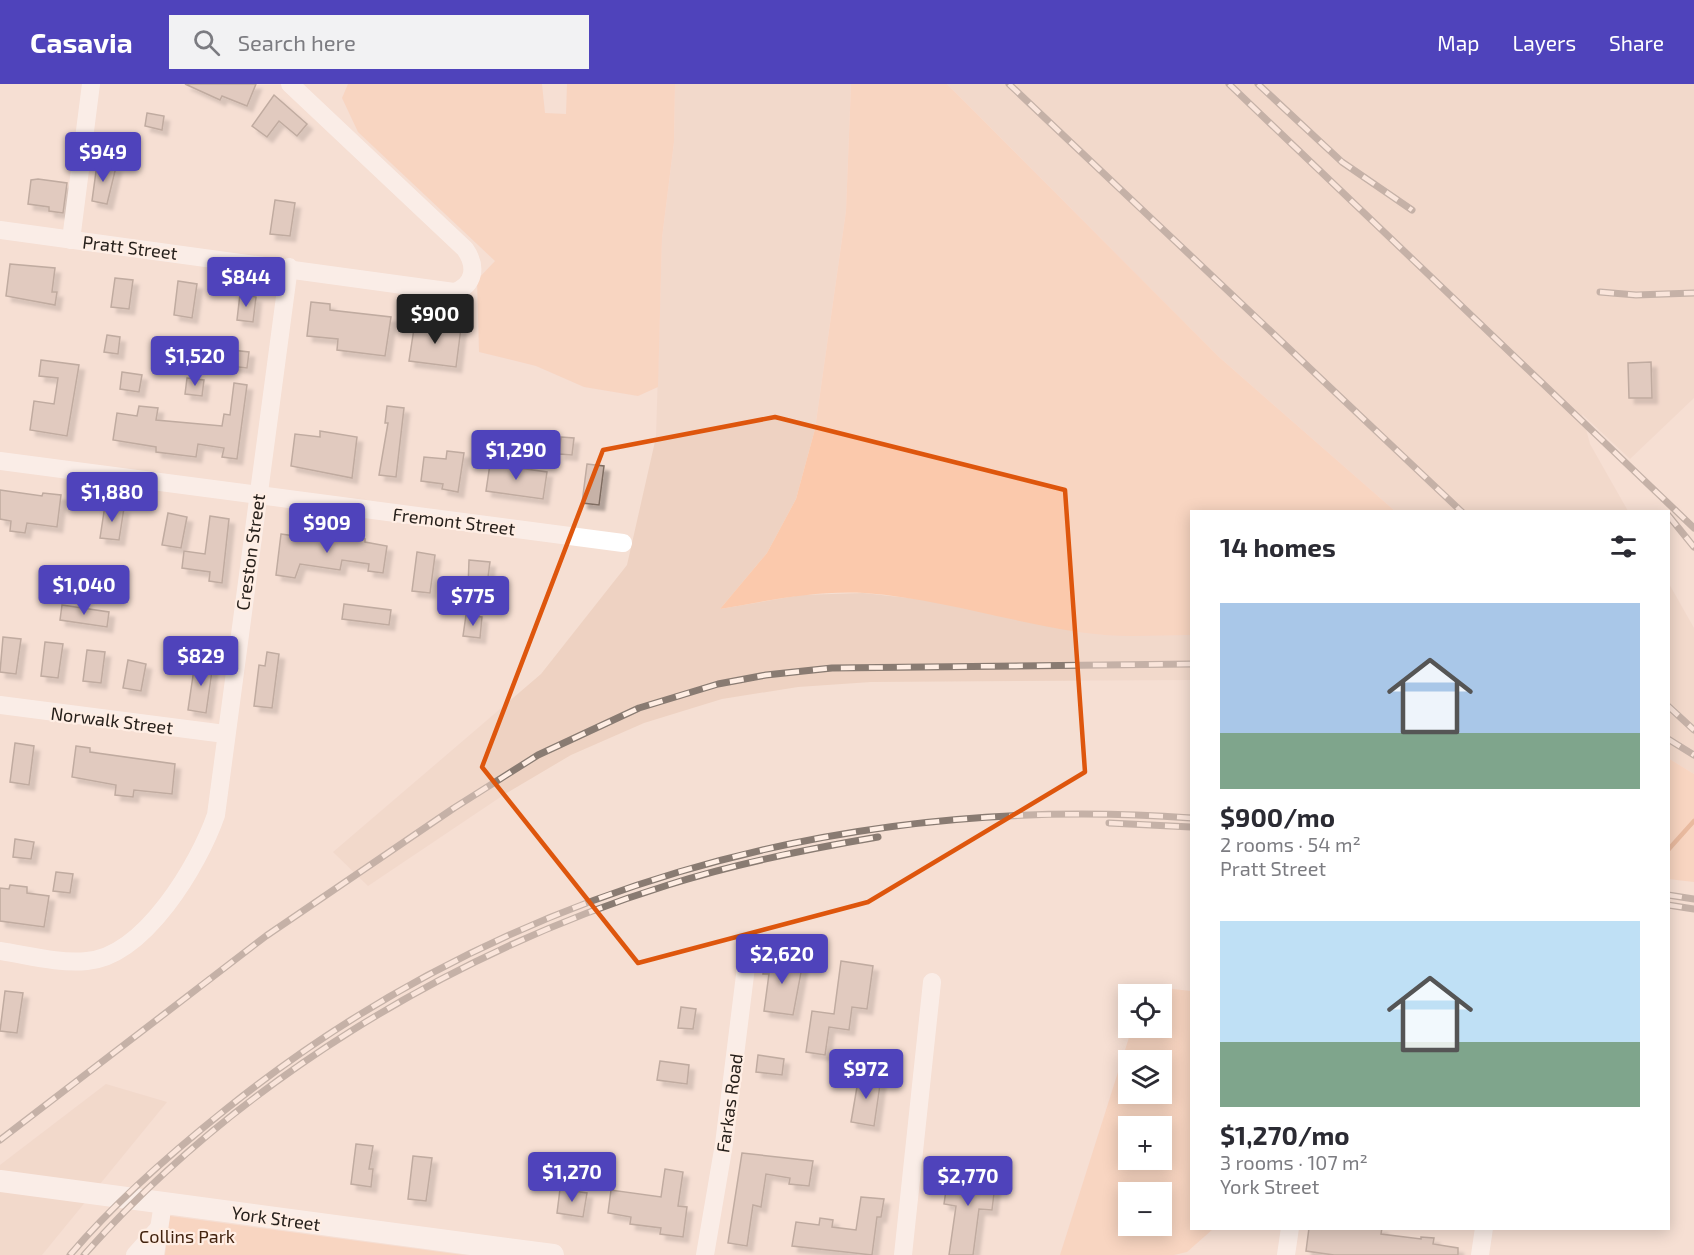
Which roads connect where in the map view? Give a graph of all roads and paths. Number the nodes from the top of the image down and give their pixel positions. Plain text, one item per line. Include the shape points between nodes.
1 (90, 84) edge
2 (290, 84) edge
3 (0, 230) edge
4 (70, 240) junction
5 (289, 267) junction
6 (0, 461) edge
7 (258, 495) junction
8 (623, 543) dead end
9 (0, 705) edge
10 (225, 734) junction
11 (0, 951) edge
12 (748, 951) dead end
13 (932, 982) dead end
14 (0, 1181) edge
15 (163, 1203) junction
16 (159, 1228) junction
17 (1290, 1230) edge
18 (1484, 1230) edge
19 (135, 1255) edge
20 (155, 1255) edge
21 (553, 1255) edge
22 (705, 1255) edge
23 (903, 1255) edge
24 (1286, 1255) edge
25 (1480, 1255) edge

1 - 4 street
2 - 5 street, Pratt Street via 465,249 473,266 471,282 454,292
3 - 4 street, Pratt Street
4 - 5 street, Pratt Street
5 - 7 street, Creston Street
6 - 7 street, Fremont Street
7 - 8 street, Fremont Street
7 - 10 street, Creston Street
9 - 10 street, Norwalk Street
10 - 11 street, Creston Street via 216,815 202,851 184,884 125,946 87,961
12 - 22 street, Farkas Road via 724,1144
13 - 23 street
14 - 15 street, York Street
15 - 16 street
15 - 21 street, York Street
16 - 19 street
16 - 20 street
17 - 24 street
18 - 25 street

